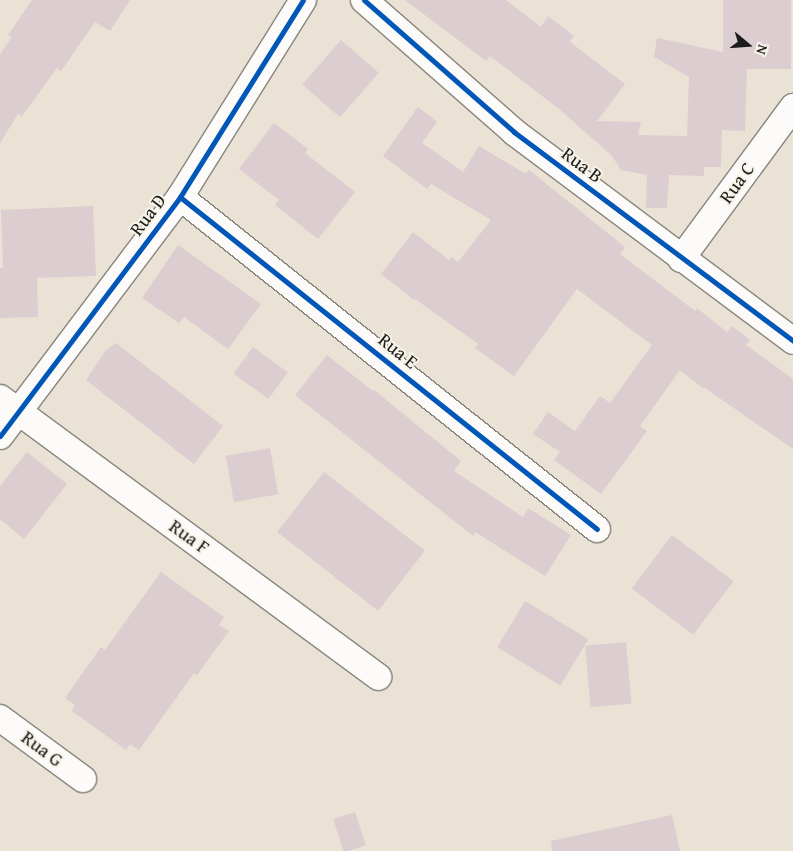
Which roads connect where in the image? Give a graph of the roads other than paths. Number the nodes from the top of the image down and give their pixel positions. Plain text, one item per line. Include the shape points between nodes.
1 (303, 0) edge
2 (364, 0) edge
3 (793, 107) edge
4 (180, 197) junction
5 (681, 259) junction
6 (793, 342) edge
7 (9, 405) edge
8 (0, 436) edge
9 (597, 529) dead end
10 (378, 677) dead end
11 (0, 718) edge
12 (83, 779) dead end

1 - 4 street, Rua D
2 - 5 street, Rua B via 514,132
3 - 5 street, Rua C
4 - 7 street, Rua D
4 - 9 street, Rua E
5 - 6 street, Rua B
7 - 8 street, Rua D
7 - 10 street, Rua F
11 - 12 street, Rua G

